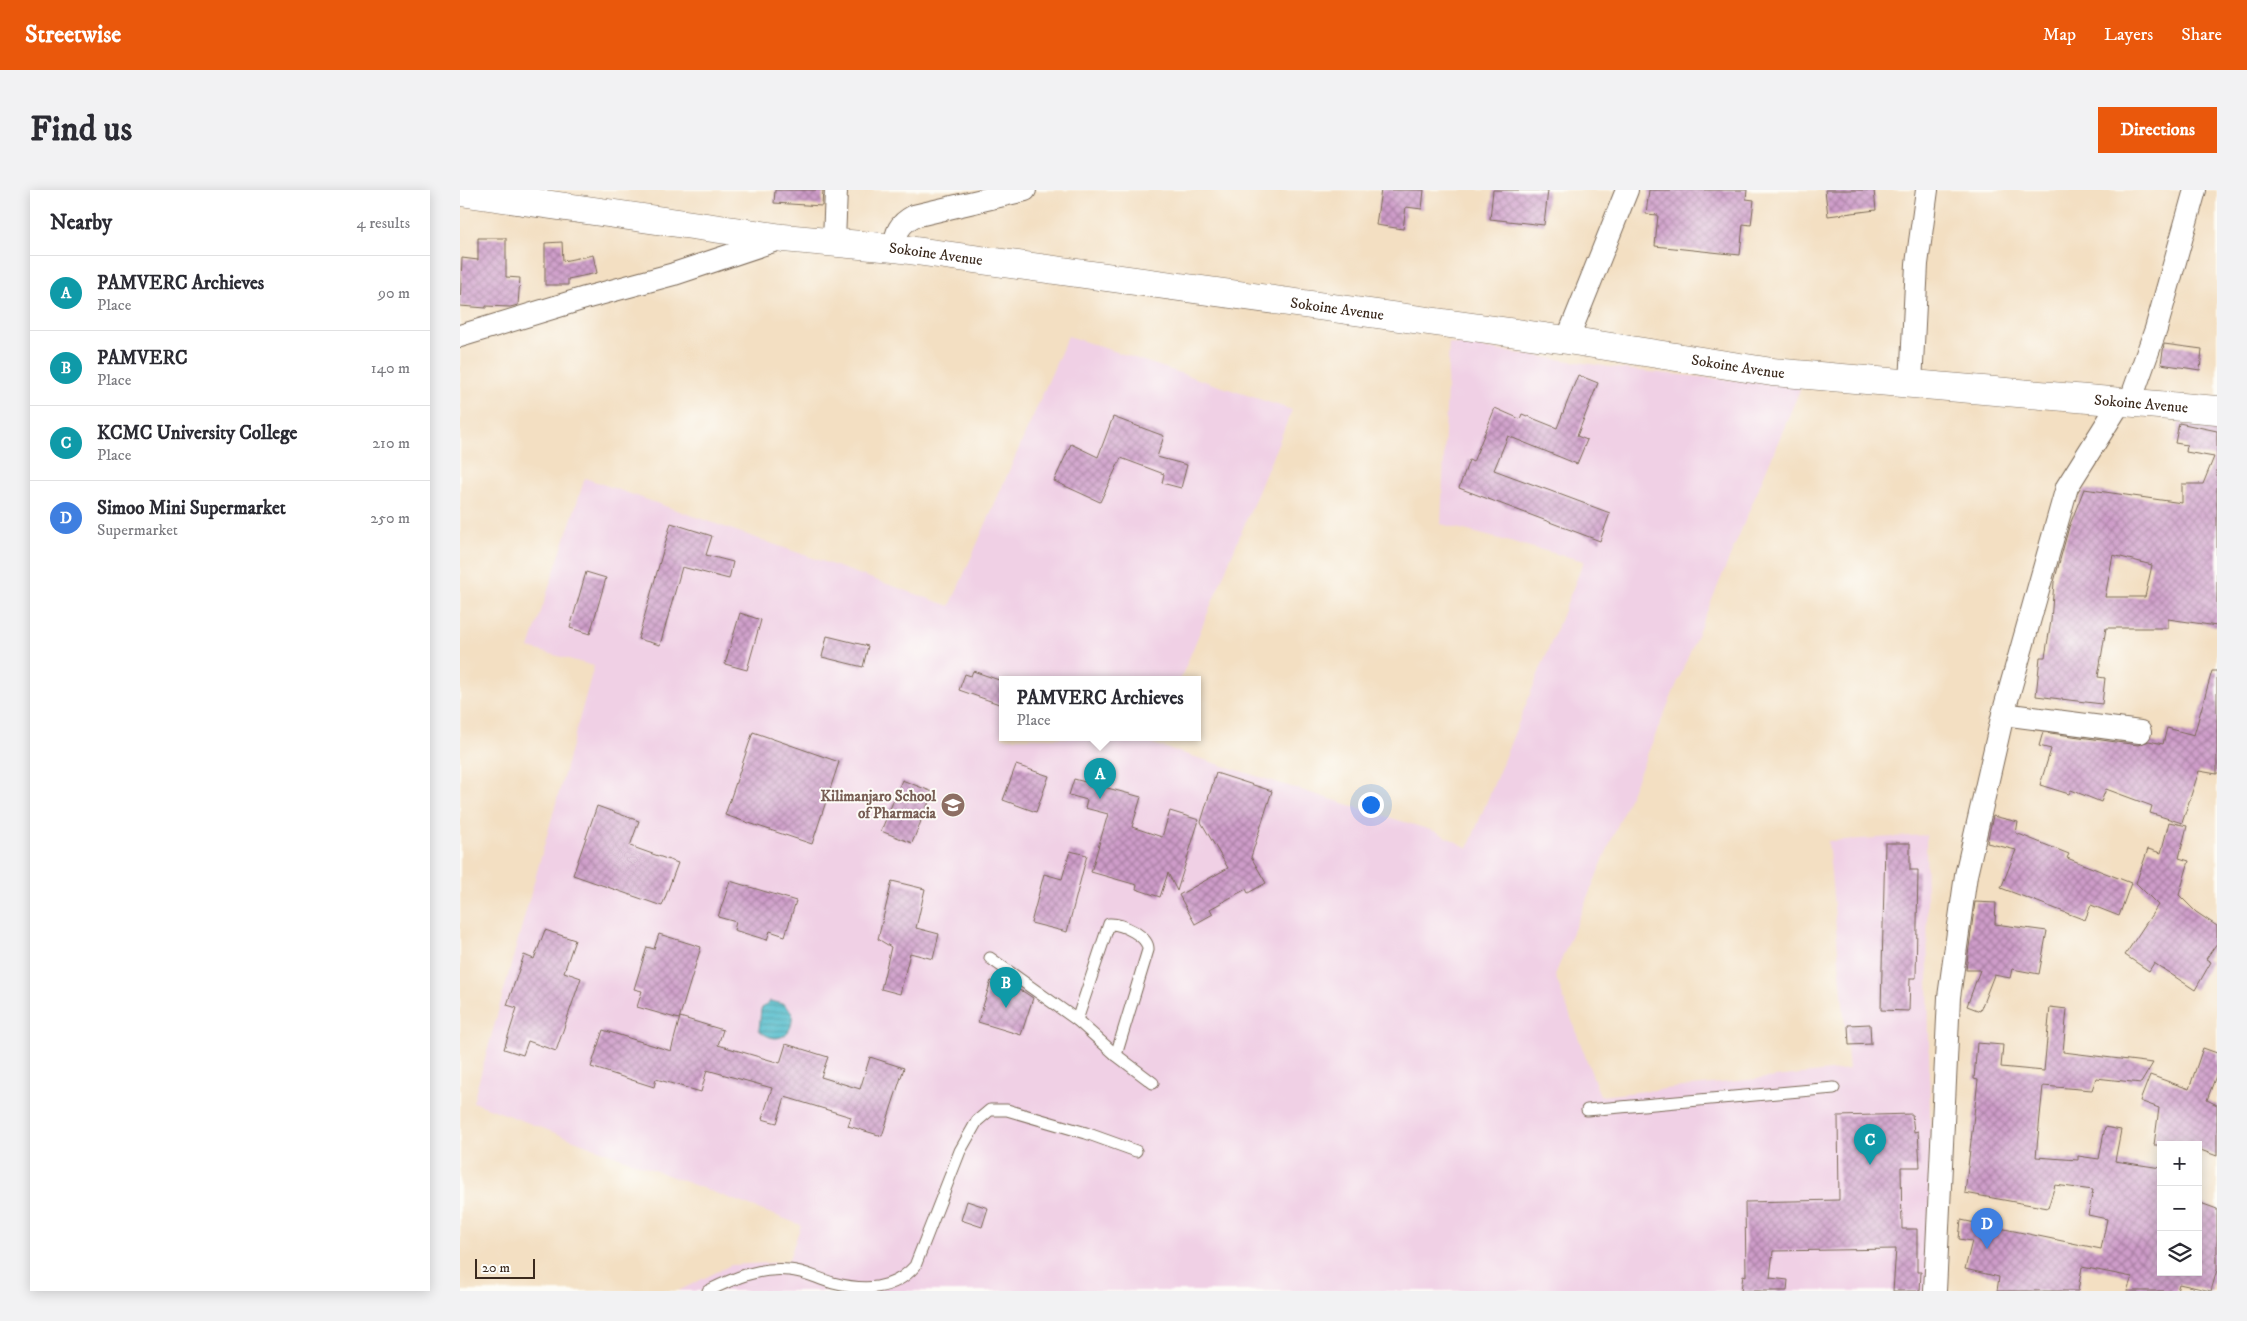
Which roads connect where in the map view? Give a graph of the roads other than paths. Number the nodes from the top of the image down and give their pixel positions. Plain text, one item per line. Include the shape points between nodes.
1 (836, 190) edge
2 (1025, 190) edge
3 (1627, 190) edge
4 (1927, 190) edge
5 (2195, 190) edge
6 (460, 192) edge
7 (783, 238) junction
8 (834, 242) junction
9 (894, 248) junction
10 (460, 336) edge
11 (1567, 340) junction
12 (1911, 384) junction
13 (2125, 402) junction
14 (2217, 410) edge
15 (2003, 714) junction
16 (2140, 732) dead end
17 (990, 958) dead end
18 (1077, 1020) junction
19 (1116, 1055) junction
20 (1153, 1083) dead end
21 (1834, 1088) dead end
22 (1587, 1110) dead end
23 (1136, 1150) dead end
24 (708, 1291) edge
25 (1935, 1291) edge

1 - 8 street
2 - 9 street via 914,216 902,224 896,234
3 - 11 street
4 - 12 street via 1917,264
5 - 13 street via 2156,329
6 - 7 street, Sokoine Avenue
7 - 8 street, Sokoine Avenue
7 - 10 street via 674,274
8 - 9 street, Sokoine Avenue
9 - 11 street, Sokoine Avenue
11 - 12 street, Sokoine Avenue via 1772,372
12 - 13 street, Sokoine Avenue
13 - 14 street, Sokoine Avenue
13 - 15 street via 2067,487
15 - 16 street
15 - 25 street via 1966,875 1949,997
17 - 18 lane
18 - 19 lane
18 - 19 lane via 1109,924 1115,923 1145,939 1148,950
19 - 20 lane
21 - 22 lane
23 - 24 lane via 1007,1110 990,1110 977,1121 960,1151 915,1266 906,1276 879,1288 865,1289 797,1271 766,1270 738,1276

